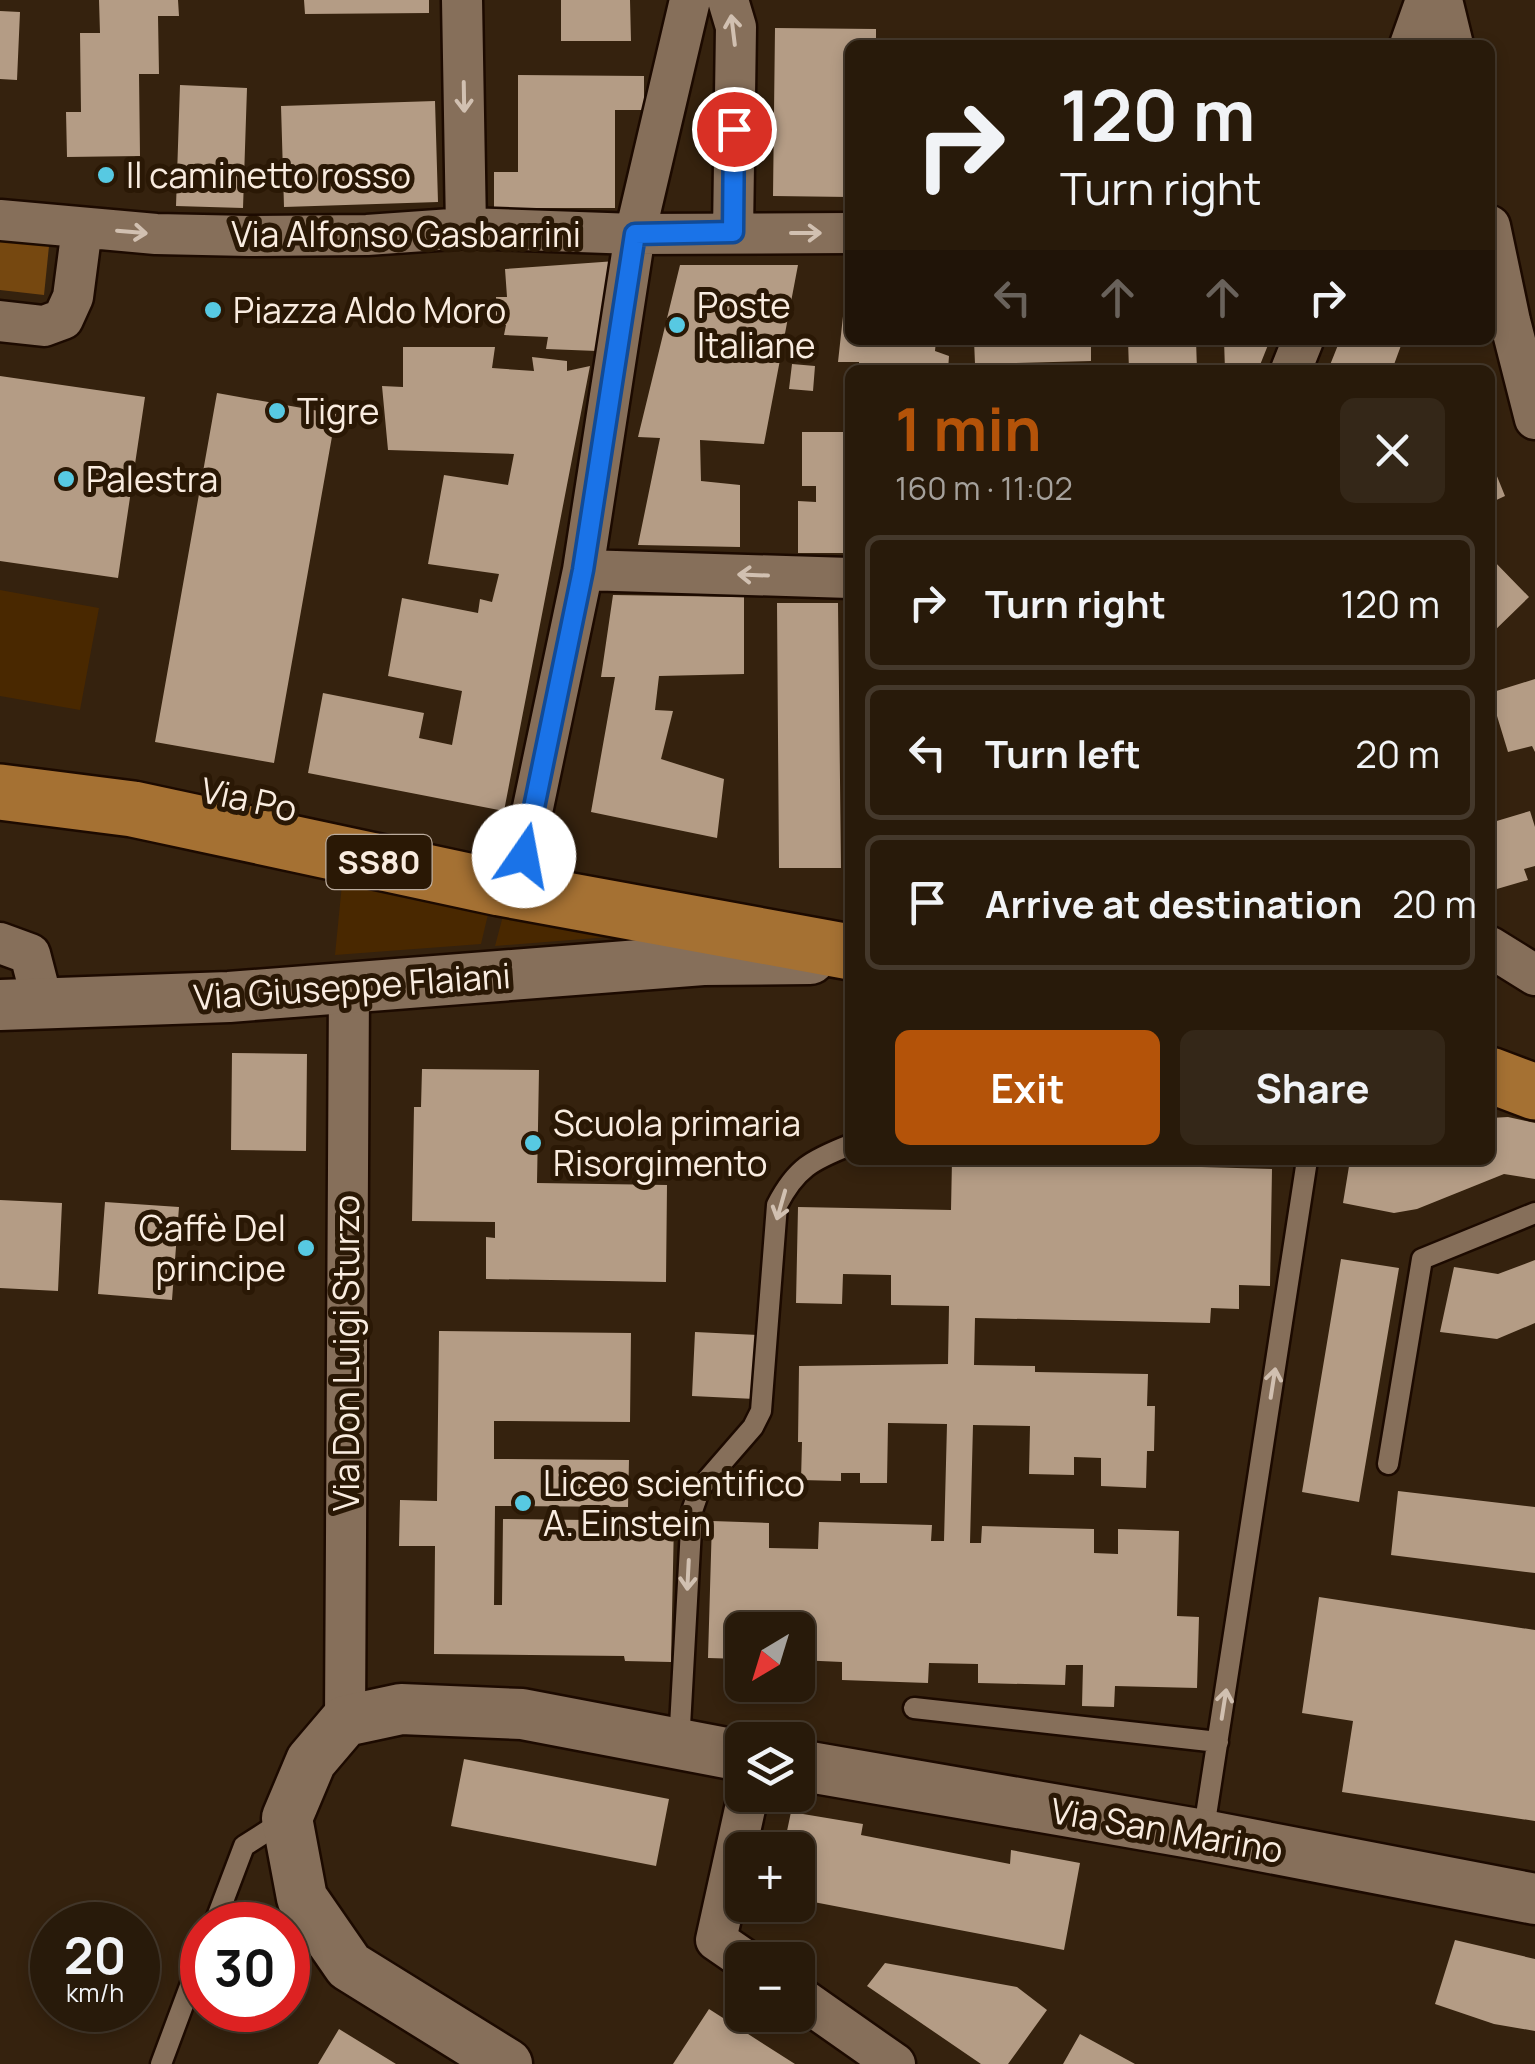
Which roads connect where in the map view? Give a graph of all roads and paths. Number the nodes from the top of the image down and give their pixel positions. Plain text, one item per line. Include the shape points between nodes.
1 (462, 0) edge
2 (690, 0) edge
3 (728, 0) edge
4 (1426, 0) edge
5 (1442, 0) edge
6 (1412, 40) edge
7 (1452, 40) edge
8 (0, 220) edge
9 (82, 228) junction
10 (466, 228) junction
11 (733, 232) junction
12 (845, 233) edge
13 (635, 234) junction
14 (1495, 250) edge
15 (0, 321) edge
16 (1535, 420) edge
17 (583, 570) junction
18 (845, 578) edge
19 (0, 758) edge
20 (0, 792) edge
21 (524, 856) junction
22 (845, 912) edge
23 (845, 930) edge
24 (757, 933) junction
25 (0, 944) edge
26 (1495, 950) edge
27 (845, 954) edge
28 (845, 955) edge
29 (703, 960) junction
30 (1532, 970) edge
31 (348, 986) junction
32 (22, 1004) edge
33 (1495, 1047) edge
34 (1535, 1061) edge
35 (1495, 1077) edge
36 (1535, 1092) edge
37 (845, 1147) edge
38 (1306, 1165) edge
39 (1535, 1213) edge
40 (1388, 1464) dead end
41 (914, 1708) dead end
42 (345, 1721) junction
43 (1218, 1742) junction
44 (679, 1744) junction
45 (725, 1753) edge
46 (815, 1769) edge
47 (744, 1812) edge
48 (288, 1818) junction
49 (1203, 1834) junction
50 (1535, 1899) edge
51 (223, 1902) edge
52 (725, 1946) edge
53 (815, 2008) edge
54 (180, 2013) edge
55 (161, 2064) edge
56 (507, 2064) edge
57 (896, 2064) edge

1 -> 10 street
2 - 13 street
11 -> 3 street via 736,27
4 - 6 street
5 - 7 street
8 - 9 street, Via Alfonso Gasbarrini
9 -> 10 street, Via Alfonso Gasbarrini via 322,236
9 - 15 street via 73,297 63,319 44,326
10 - 13 street, Via Alfonso Gasbarrini
11 -> 12 street, Via Alfonso Gasbarrini
11 - 13 street, Via Alfonso Gasbarrini
13 - 17 street
14 - 16 street
18 -> 17 street
17 - 21 street
19 - 21 main road, Via Po / SS80 via 140,777
20 - 24 main road, Via Po / SS80 via 133,810 500,888
21 - 22 main road, Via Po / SS80
23 - 24 street, Via Giuseppe Flaiani via 790,921
24 - 27 main road, SS80
24 - 29 street, Via Giuseppe Flaiani
25 - 32 street via 30,954
26 - 30 street
28 - 29 street, Via Giuseppe Flaiani
29 - 31 street, Via Giuseppe Flaiani
31 - 32 street, Via Giuseppe Flaiani
31 - 42 street, Via Don Luigi Sturzo
33 - 34 main road
35 - 36 main road
37 -> 44 lane via 791,1178 777,1205 761,1412 700,1488 692,1511
43 -> 38 lane
39 - 40 lane via 1422,1259
41 - 43 lane
42 - 44 street via 401,1709 522,1714
42 - 48 street via 310,1761
43 - 49 lane
44 - 45 street
46 - 49 street, Via San Marino
47 - 52 street via 716,1940
48 - 51 lane via 244,1846
48 - 56 street via 302,1898 349,1966
49 - 50 street, Via San Marino
53 - 57 street
54 - 55 lane

